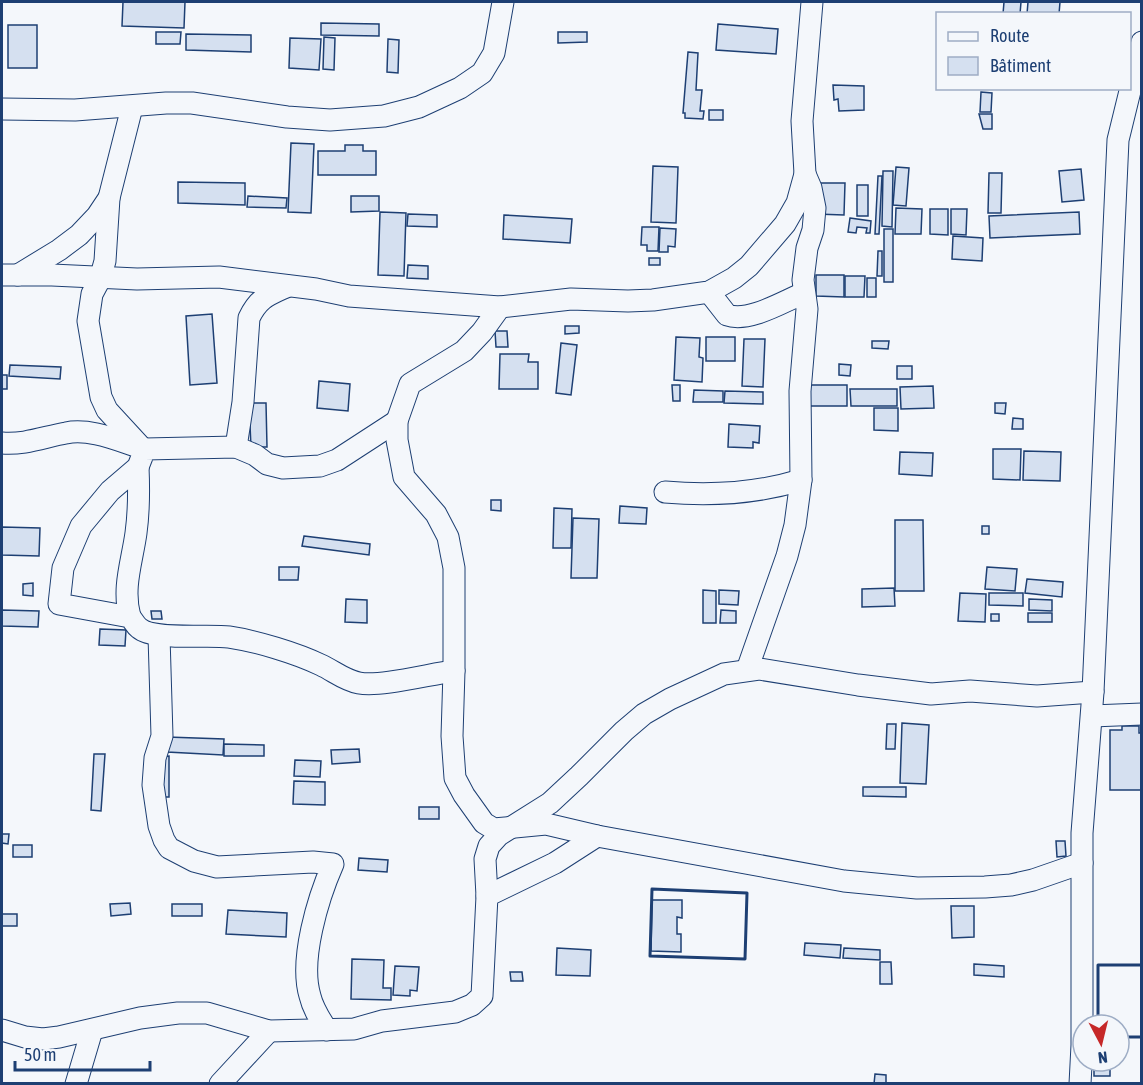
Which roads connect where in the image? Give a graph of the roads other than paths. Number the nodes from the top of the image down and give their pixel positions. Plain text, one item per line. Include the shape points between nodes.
1 (503, 2) edge
2 (812, 2) edge
3 (1142, 42) edge
4 (1131, 87) edge
5 (1130, 90) edge
6 (132, 107) junction
7 (2, 109) edge
8 (805, 174) junction
9 (109, 198) junction
10 (785, 224) junction
11 (813, 230) junction
12 (10, 275) edge
13 (100, 279) junction
14 (289, 285) junction
15 (709, 292) junction
16 (804, 293) junction
17 (500, 307) junction
18 (397, 421) junction
19 (2, 443) edge
20 (236, 447) junction
21 (142, 455) junction
22 (801, 480) junction
23 (665, 492) dead end
24 (130, 617) junction
25 (159, 636) junction
26 (454, 670) junction
27 (747, 670) junction
28 (1093, 692) junction
29 (1142, 714) edge
30 (1092, 717) junction
31 (546, 824) junction
32 (516, 826) junction
33 (597, 836) junction
34 (555, 863) junction
35 (1082, 863) junction
36 (487, 896) junction
37 (2, 1030) edge
38 (92, 1030) junction
39 (327, 1030) junction
40 (269, 1031) junction
41 (76, 1083) edge
42 (220, 1083) edge
43 (1080, 1083) edge

1 - 6 street via 494,53 482,73 419,107 384,116 330,120 192,103
2 - 8 street via 802,121
3 - 4 street
5 - 28 street via 1118,140
6 - 7 street
6 - 9 street
8 - 10 street
8 - 11 street via 815,208
9 - 12 street via 97,216 60,250
9 - 13 street
10 - 11 street
10 - 15 street via 749,266
11 - 16 street via 807,248
12 - 13 street
13 - 14 street via 219,278
13 - 21 street via 92,294 88,321 101,397
14 - 17 street via 349,297
14 - 20 street via 262,298 249,318
15 - 16 street via 728,315 740,317
15 - 17 street via 653,300 571,299
16 - 22 street via 807,309 800,391
17 - 18 street via 464,351 411,384
18 - 20 street via 337,460 320,466 283,468
18 - 26 street via 404,477 436,514 448,537 454,568
19 - 21 street via 18,444 82,432
20 - 21 street
21 - 24 street via 138,517 127,584
21 - 24 street via 81,526 63,568 59,604
22 - 23 street via 761,490
22 - 27 street via 787,556
24 - 25 street via 139,628
25 - 26 street via 216,635 241,639 322,665 359,683
25 - 39 street via 162,736 153,785 164,840 169,848 194,861 217,867 333,864 314,918 306,974 310,996
26 - 32 street via 455,778 484,823 494,829
27 - 28 street via 931,693 1037,696
27 - 32 street via 724,674 644,714 568,788
28 - 30 street
29 - 30 street
30 - 35 street
31 - 32 street
31 - 33 street
31 - 34 street
32 - 36 street via 489,846 485,859
33 - 34 street
33 - 35 street via 844,881 917,888 1011,885
34 - 36 street
35 - 43 street
36 - 39 street via 482,996 472,1005 455,1012
37 - 38 street via 43,1039
38 - 40 street via 140,1018 207,1013
38 - 41 street
39 - 40 street
40 - 42 street

